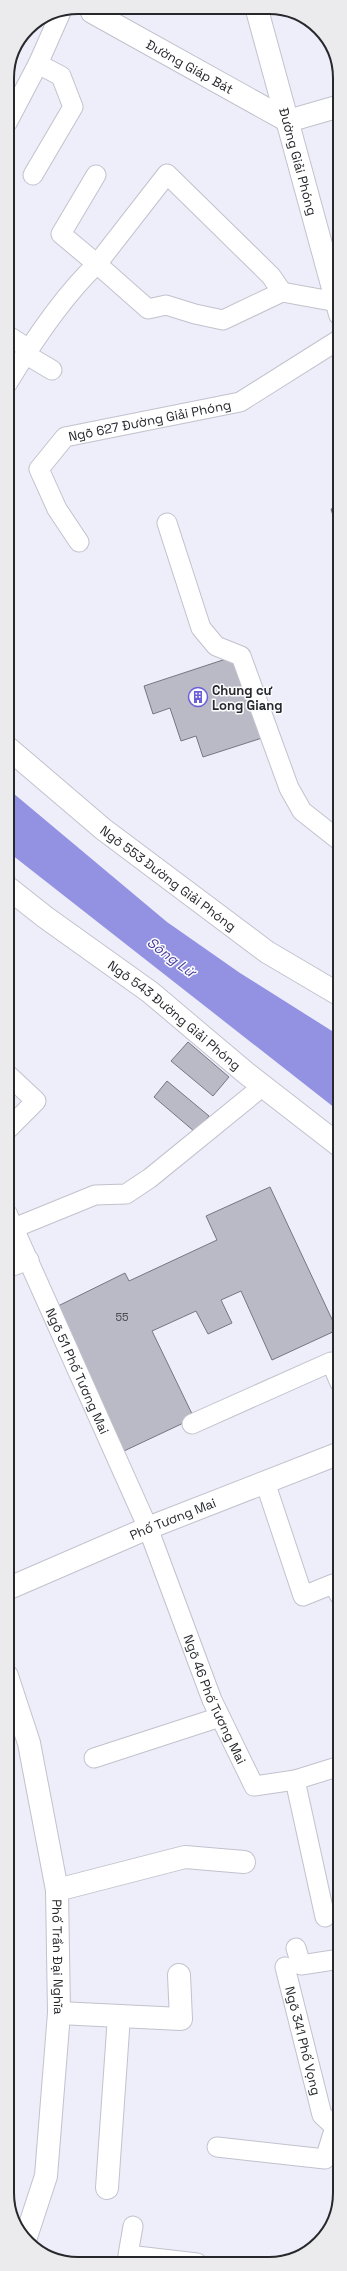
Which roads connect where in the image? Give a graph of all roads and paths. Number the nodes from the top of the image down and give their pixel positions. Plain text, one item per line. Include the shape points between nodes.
1 (96, 14) edge
2 (258, 14) edge
3 (59, 17) edge
4 (38, 64) junction
5 (333, 108) edge
6 (14, 110) edge
7 (288, 122) junction
8 (33, 175) dead end
9 (96, 175) dead end
10 (98, 264) junction
11 (333, 289) edge
12 (282, 292) junction
13 (333, 307) edge
14 (14, 341) edge
15 (333, 343) edge
16 (27, 352) junction
17 (52, 370) dead end
18 (14, 373) edge
19 (167, 523) dead end
20 (79, 542) dead end
21 (14, 753) edge
22 (333, 835) edge
23 (14, 893) edge
24 (333, 991) edge
25 (14, 1081) edge
26 (263, 1086) junction
27 (14, 1123) edge
28 (333, 1141) edge
29 (14, 1219) edge
30 (14, 1227) edge
31 (29, 1260) junction
32 (14, 1265) edge
33 (333, 1367) edge
34 (192, 1424) dead end
35 (333, 1456) edge
36 (265, 1482) junction
37 (148, 1528) junction
38 (333, 1584) edge
39 (14, 1586) edge
40 (14, 1697) edge
41 (220, 1717) junction
42 (94, 1758) dead end
43 (333, 1768) edge
44 (295, 1780) junction
45 (244, 1862) dead end
46 (57, 1890) junction
47 (325, 1917) dead end
48 (296, 1948) dead end
49 (333, 1960) edge
50 (285, 1967) dead end
51 (179, 1975) dead end
52 (60, 2013) junction
53 (120, 2016) junction
54 (333, 2124) edge
55 (333, 2140) edge
56 (217, 2147) dead end
57 (107, 2188) dead end
58 (133, 2226) dead end
59 (28, 2232) edge
60 (145, 2257) edge

1 - 7 street, Đường Giáp Bát
2 - 7 street, Đường Giải Phóng
3 - 4 lane
4 - 6 lane
4 - 8 lane via 61,76 73,107
5 - 7 street
7 - 11 street, Đường Giải Phóng
9 - 10 lane via 62,234
10 - 12 lane via 148,309 166,305 223,320
10 - 12 lane via 167,174 271,276
10 - 16 lane via 86,275
12 - 13 lane
14 - 16 lane
15 - 20 lane, Ngõ 627 Đường Giải Phóng via 240,402 65,437 39,469 57,509
16 - 17 lane
16 - 18 lane
19 - 22 lane via 201,628 216,646 241,656 288,788 302,811
21 - 24 street, Ngõ 553 Đường Giải Phóng via 103,830 266,952
23 - 26 street, Ngõ 543 Đường Giải Phóng via 150,992
25 - 27 lane via 36,1101
26 - 28 street, Ngõ 543 Đường Giải Phóng
26 - 29 lane via 150,1178 126,1194 95,1195
30 - 31 lane, Ngõ 51 Phố Tương Mai
31 - 32 lane
31 - 37 lane, Ngõ 51 Phố Tương Mai
33 - 34 lane via 331,1362
35 - 36 street, Phố Tương Mai
36 - 37 street, Phố Tương Mai
36 - 38 lane via 303,1596
37 - 39 street, Phố Tương Mai
37 - 41 lane, Ngõ 46 Phố Tương Mai
40 - 46 street, Phố Trần Đại Nghĩa via 29,1743
41 - 42 lane
41 - 44 lane, Ngõ 46 Phố Tương Mai via 254,1786
43 - 44 lane, Ngõ 46 Phố Tương Mai
44 - 47 lane
45 - 46 street via 185,1857
46 - 52 street, Phố Trần Đại Nghĩa
48 - 49 lane via 301,1965
50 - 54 lane, Ngõ 341 Phố Vọng via 322,2114
51 - 53 street via 181,2019
52 - 53 street
52 - 59 street, Phố Trần Đại Nghĩa via 46,2176
53 - 57 street
55 - 56 lane via 325,2159
58 - 60 lane via 128,2255

